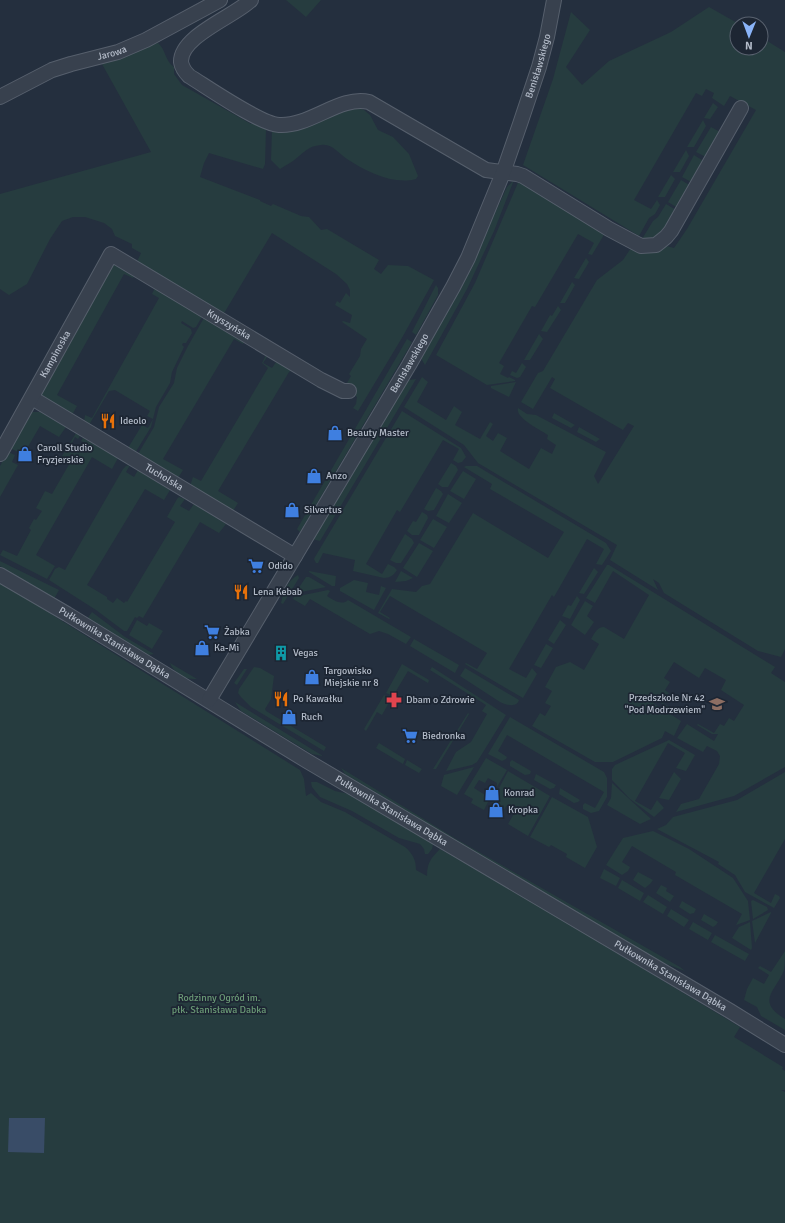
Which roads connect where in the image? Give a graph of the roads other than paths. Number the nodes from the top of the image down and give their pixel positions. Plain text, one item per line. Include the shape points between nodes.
1 (220, 0) edge
2 (251, 0) edge
3 (554, 0) edge
4 (0, 97) edge
5 (741, 108) dead end
6 (503, 173) junction
7 (111, 254) joint
8 (349, 391) dead end
9 (32, 398) junction
10 (0, 454) edge
11 (295, 556) junction
12 (0, 575) edge
13 (209, 700) junction
14 (785, 1045) edge

1 - 4 street, Jarowa via 146,40 118,52 52,70
2 - 6 street via 185,48 181,63 189,76 252,114 277,125 296,123 356,101 369,102 486,170
3 - 6 street, Benisławskiego via 539,67
5 - 6 street via 671,231 666,238 649,247 636,245 523,176
6 - 11 street, Benisławskiego via 468,258 453,287
7 - 8 street, Knyszyńska via 321,380 343,391
7 - 9 street, Kampinoska
9 - 10 street, Kampinoska
9 - 11 street, Tucholska
11 - 13 street, Benisławskiego
12 - 13 street, Pułkownika Stanisława Dąbka
13 - 14 street, Pułkownika Stanisława Dąbka

